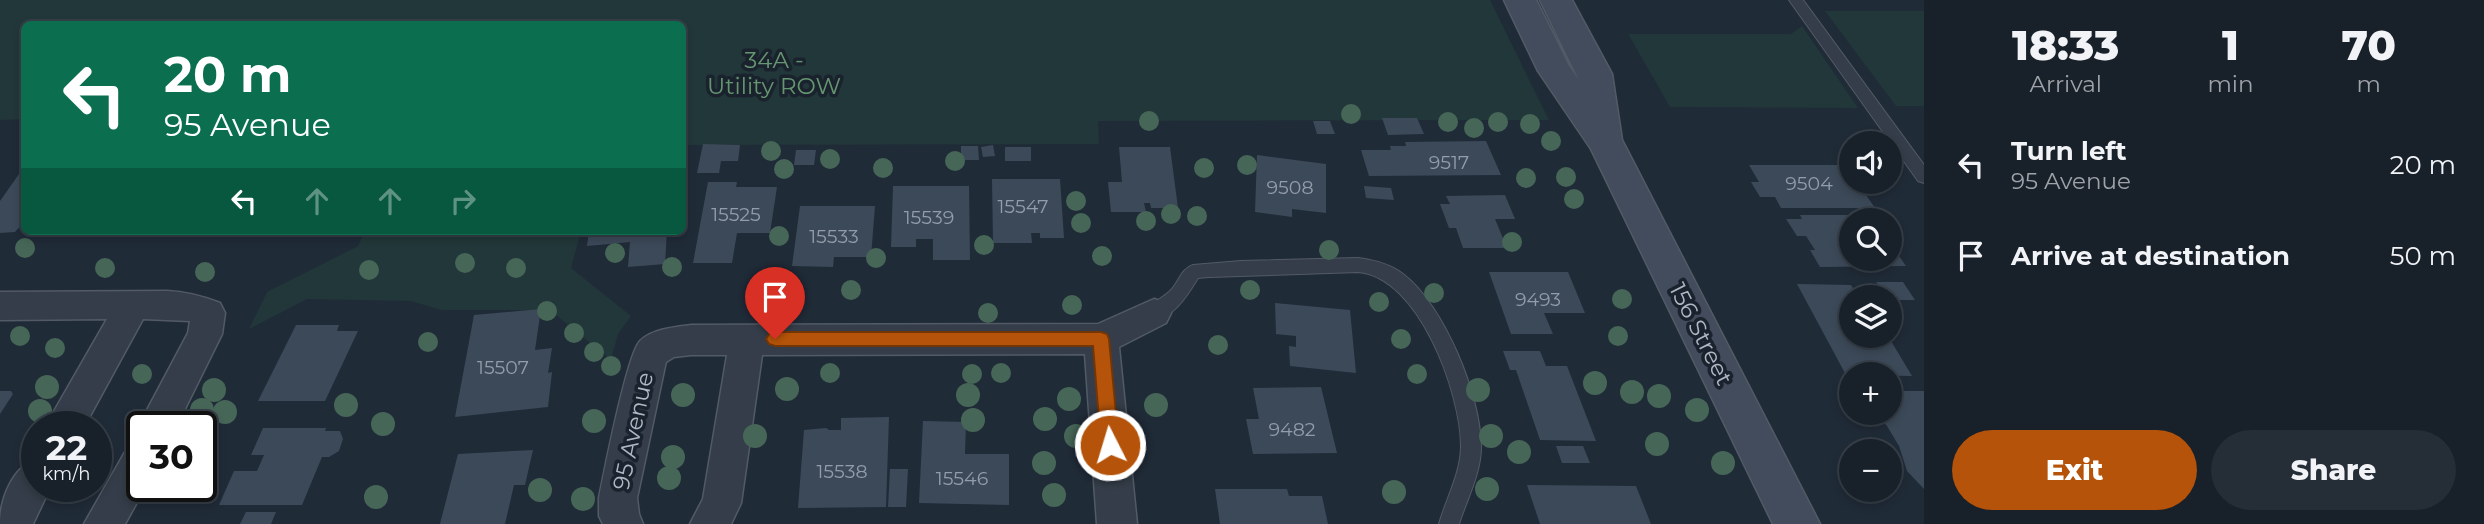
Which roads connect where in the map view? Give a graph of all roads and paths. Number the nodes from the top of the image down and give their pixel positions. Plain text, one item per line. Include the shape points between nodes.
1 (1520, 0) edge
2 (1556, 0) edge
3 (1796, 0) edge
4 (1606, 143) junction
5 (1924, 177) edge
6 (133, 305) junction
7 (0, 306) edge
8 (1154, 313) joint
9 (747, 339) junction
10 (1101, 339) junction
11 (73, 411) edge
12 (165, 411) edge
13 (126, 485) edge
14 (22, 502) edge
15 (13, 524) edge
16 (104, 524) edge
17 (623, 524) edge
18 (710, 524) edge
19 (1116, 524) edge
20 (1449, 524) edge
21 (1797, 524) edge

1 - 4 main road, 156 Street via 1555,71
2 - 4 main road, 156 Street via 1595,74
3 - 5 lane
4 - 21 main road, 156 Street
6 - 7 street
6 - 11 street
6 - 12 street via 193,307 208,313 205,334
8 - 10 street
8 - 20 lane via 1177,296 1193,272 1227,268 1359,267 1379,269 1404,284 1437,334 1468,420 1468,468
9 - 10 street, 95 Avenue
9 - 17 street, 95 Avenue via 668,343 652,352 618,498
9 - 18 street via 722,502
10 - 19 street
13 - 16 street
14 - 15 street

